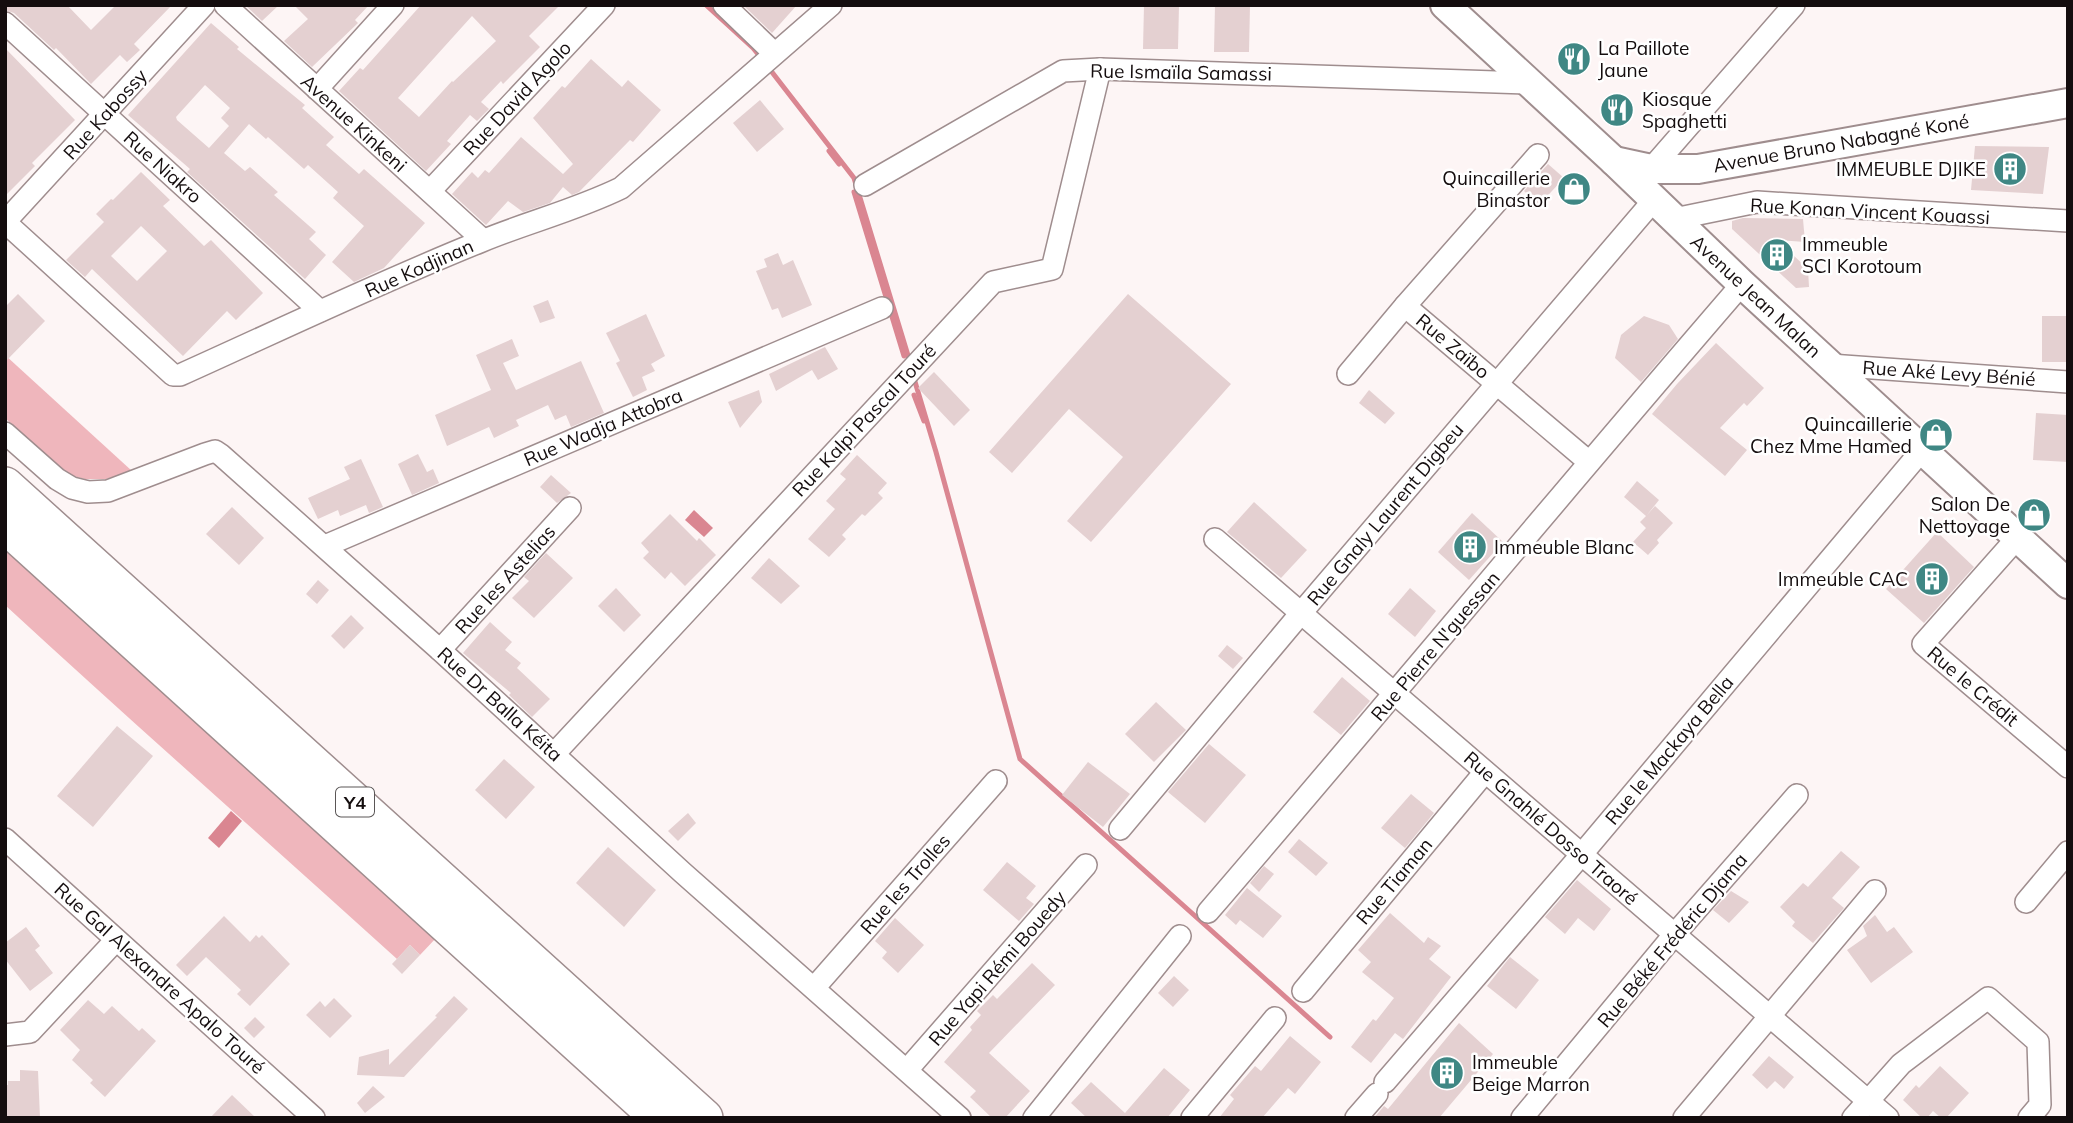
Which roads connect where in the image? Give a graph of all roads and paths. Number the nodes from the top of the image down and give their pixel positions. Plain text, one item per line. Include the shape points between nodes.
1 (204, 5) edge
2 (225, 5) edge
3 (393, 5) edge
4 (604, 5) edge
5 (724, 5) edge
6 (831, 5) edge
7 (1445, 5) edge
8 (1794, 5) edge
9 (5, 23) edge
10 (774, 53) junction
11 (1100, 69) junction
12 (1527, 83) junction
13 (317, 89) junction
14 (2068, 103) edge
15 (105, 114) junction
16 (1538, 155) dead end
17 (1614, 161) junction
18 (1651, 169) junction
19 (866, 185) dead end
20 (430, 191) junction
21 (1653, 201) junction
22 (1674, 219) junction
23 (2068, 221) edge
24 (5, 222) edge
25 (483, 240) junction
26 (1742, 284) junction
27 (1405, 306) junction
28 (882, 308) dead end
29 (320, 312) junction
30 (1830, 365) junction
31 (1348, 374) dead end
32 (2068, 382) edge
33 (1497, 383) junction
34 (5, 433) edge
35 (1923, 449) junction
36 (1589, 462) junction
37 (5, 486) edge
38 (570, 508) dead end
39 (5, 524) edge
40 (2018, 537) junction
41 (1215, 539) dead end
42 (325, 546) junction
43 (2062, 572) edge
44 (1301, 613) junction
45 (440, 650) junction
46 (1395, 694) junction
47 (554, 754) junction
48 (2068, 767) edge
49 (1485, 772) junction
50 (996, 781) dead end
51 (1797, 795) dead end
52 (1121, 829) dead end
53 (5, 839) edge
54 (2068, 852) edge
55 (1582, 854) junction
56 (1086, 865) dead end
57 (1875, 891) dead end
58 (2026, 902) dead end
59 (1208, 912) dead end
60 (1674, 935) junction
61 (1180, 936) dead end
62 (116, 940) junction
63 (814, 988) junction
64 (1303, 991) dead end
65 (1770, 1017) junction
66 (1275, 1018) dead end
67 (5, 1035) edge
68 (907, 1070) junction
69 (1868, 1101) junction
70 (314, 1118) edge
71 (660, 1118) edge
72 (704, 1118) edge
73 (960, 1118) edge
74 (1034, 1118) edge
75 (1192, 1118) edge
76 (1356, 1118) edge
77 (1522, 1118) edge
78 (1684, 1118) edge
79 (1853, 1118) edge
80 (1888, 1118) edge
81 (2029, 1118) edge

1 - 15 street, Rue Kabossy
2 - 13 street, Avenue Kinkeni
3 - 13 street
4 - 20 street, Rue David Agolo
5 - 10 street
6 - 10 street, Rue Kodjinan
7 - 12 main road, Avenue Jean Malan
8 - 18 street
9 - 15 street, Rue Niakro
10 - 25 street, Rue Kodjinan via 621,188
11 - 12 street, Rue Ismaïla Samassi
11 - 19 street, Rue Ismaïla Samassi via 1063,71
11 - 47 street, Rue Kalpi Pascal Touré via 1052,269 993,282
12 - 17 main road, Avenue Jean Malan
13 - 20 street, Avenue Kinkeni
14 - 18 main road, Avenue Bruno Nabagné Koné via 1698,169
15 - 24 street, Rue Kabossy
15 - 29 street, Rue Niakro
16 - 27 street, Rue Zaïbo
17 - 18 main road, Avenue Bruno Nabagné Koné
17 - 21 main road, Avenue Jean Malan
20 - 25 street, Avenue Kinkeni
21 - 22 main road, Avenue Jean Malan
21 - 33 street, Rue Gnaly Laurent Digbeu
22 - 23 street, Rue Konan Vincent Kouassi via 1757,202
22 - 26 main road, Avenue Jean Malan
24 - 29 street, Rue Kodjinan via 173,375
25 - 29 street, Rue Kodjinan
26 - 30 main road, Avenue Jean Malan
26 - 36 street, Rue Pierre N'guessan
27 - 31 street
27 - 33 street, Rue Zaïbo
28 - 42 street, Rue Wadja Attobra
30 - 32 street, Rue Aké Levy Bénié
30 - 35 main road, Avenue Jean Malan
33 - 36 street, Rue Zaïbo
33 - 44 street, Rue Gnaly Laurent Digbeu
34 - 42 street, Rue Dr Balla Kéita via 57,479 88,492 108,491 215,451
35 - 40 main road, Avenue Jean Malan
35 - 55 street, Rue le Mackaya Bella
36 - 46 street, Rue Pierre N'guessan
37 - 72 highway, Y4
38 - 45 street, Rue les Astelias
39 - 71 highway, Y4
40 - 43 main road, Avenue Jean Malan
40 - 48 street, Rue le Crédit via 1923,644
41 - 44 street, Rue Gnahlé Dosso Traoré
42 - 45 street, Rue Dr Balla Kéita
44 - 46 street, Rue Gnahlé Dosso Traoré
44 - 52 street, Rue Gnaly Laurent Digbeu
45 - 47 street, Rue Dr Balla Kéita
46 - 49 street, Rue Gnahlé Dosso Traoré
46 - 59 street, Rue Pierre N'guessan
47 - 63 street, Rue Dr Balla Kéita
49 - 55 street, Rue Gnahlé Dosso Traoré
49 - 64 street, Rue Tiaman
50 - 63 street, Rue les Trolles
51 - 60 street, Rue Béké Frédéric Djama
53 - 62 street, Rue Gal Alexandre Apalo Touré
54 - 58 street
55 - 60 street, Rue Gnahlé Dosso Traoré
55 - 76 street, Rue le Mackaya Bella
56 - 68 street, Rue Yapi Rémi Bouedy
57 - 65 street
60 - 65 street, Rue Gnahlé Dosso Traoré
60 - 77 street, Rue Béké Frédéric Djama
61 - 74 street
62 - 67 street via 30,1032
62 - 70 street, Rue Gal Alexandre Apalo Touré
63 - 68 street, Rue Dr Balla Kéita
65 - 69 street, Rue Gnahlé Dosso Traoré
65 - 78 street
66 - 75 street
68 - 73 street, Rue Dr Balla Kéita
69 - 79 street
69 - 80 street, Rue Gnahlé Dosso Traoré
69 - 81 street via 1901,1064 1988,998 2038,1042 2040,1105

